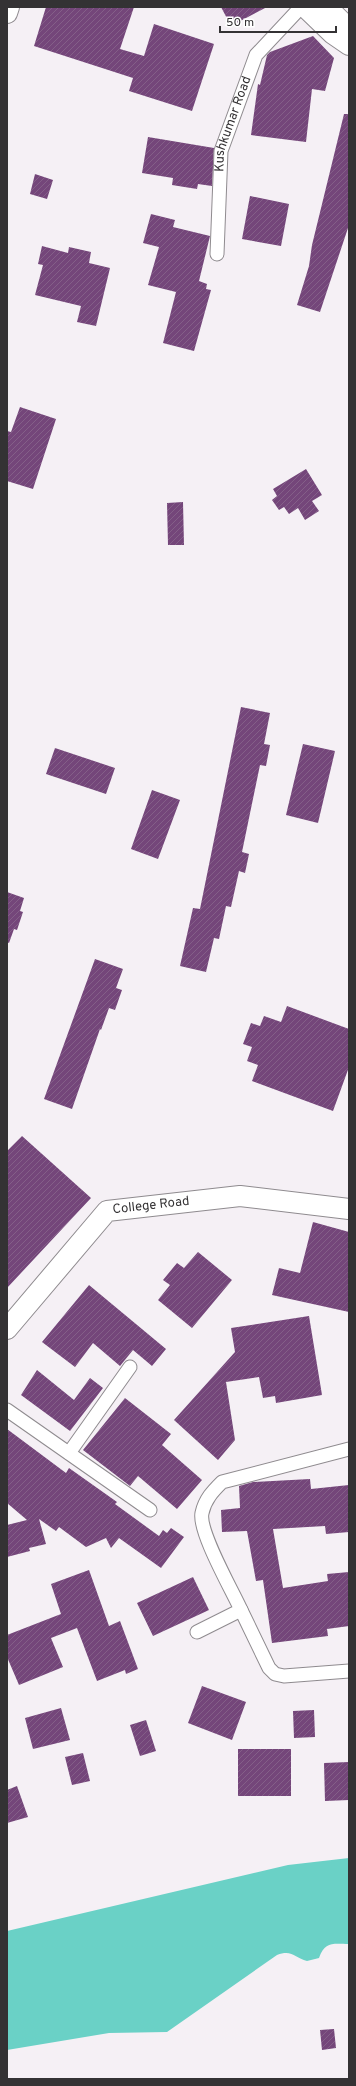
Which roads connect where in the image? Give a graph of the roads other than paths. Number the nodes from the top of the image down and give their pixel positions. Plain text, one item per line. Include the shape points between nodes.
1 (9, 7) edge
2 (327, 7) edge
3 (301, 9) edge
4 (7, 13) edge
5 (349, 29) edge
6 (349, 45) edge
7 (217, 254) dead end
8 (349, 1209) edge
9 (7, 1330) edge
10 (130, 1367) dead end
11 (7, 1410) edge
12 (349, 1449) edge
13 (68, 1453) junction
14 (150, 1510) dead end
15 (241, 1610) junction
16 (197, 1632) dead end
17 (349, 1671) edge

1 - 4 main road
2 - 5 main road
3 - 6 main road
3 - 7 street, Kushkumar Road via 256,55 221,151
8 - 9 main road, College Road via 240,1196 107,1211
10 - 13 street
11 - 13 street
12 - 15 street via 222,1482 209,1495 202,1513 202,1529
13 - 14 street
15 - 16 street
15 - 17 street via 269,1668 275,1674 284,1676

